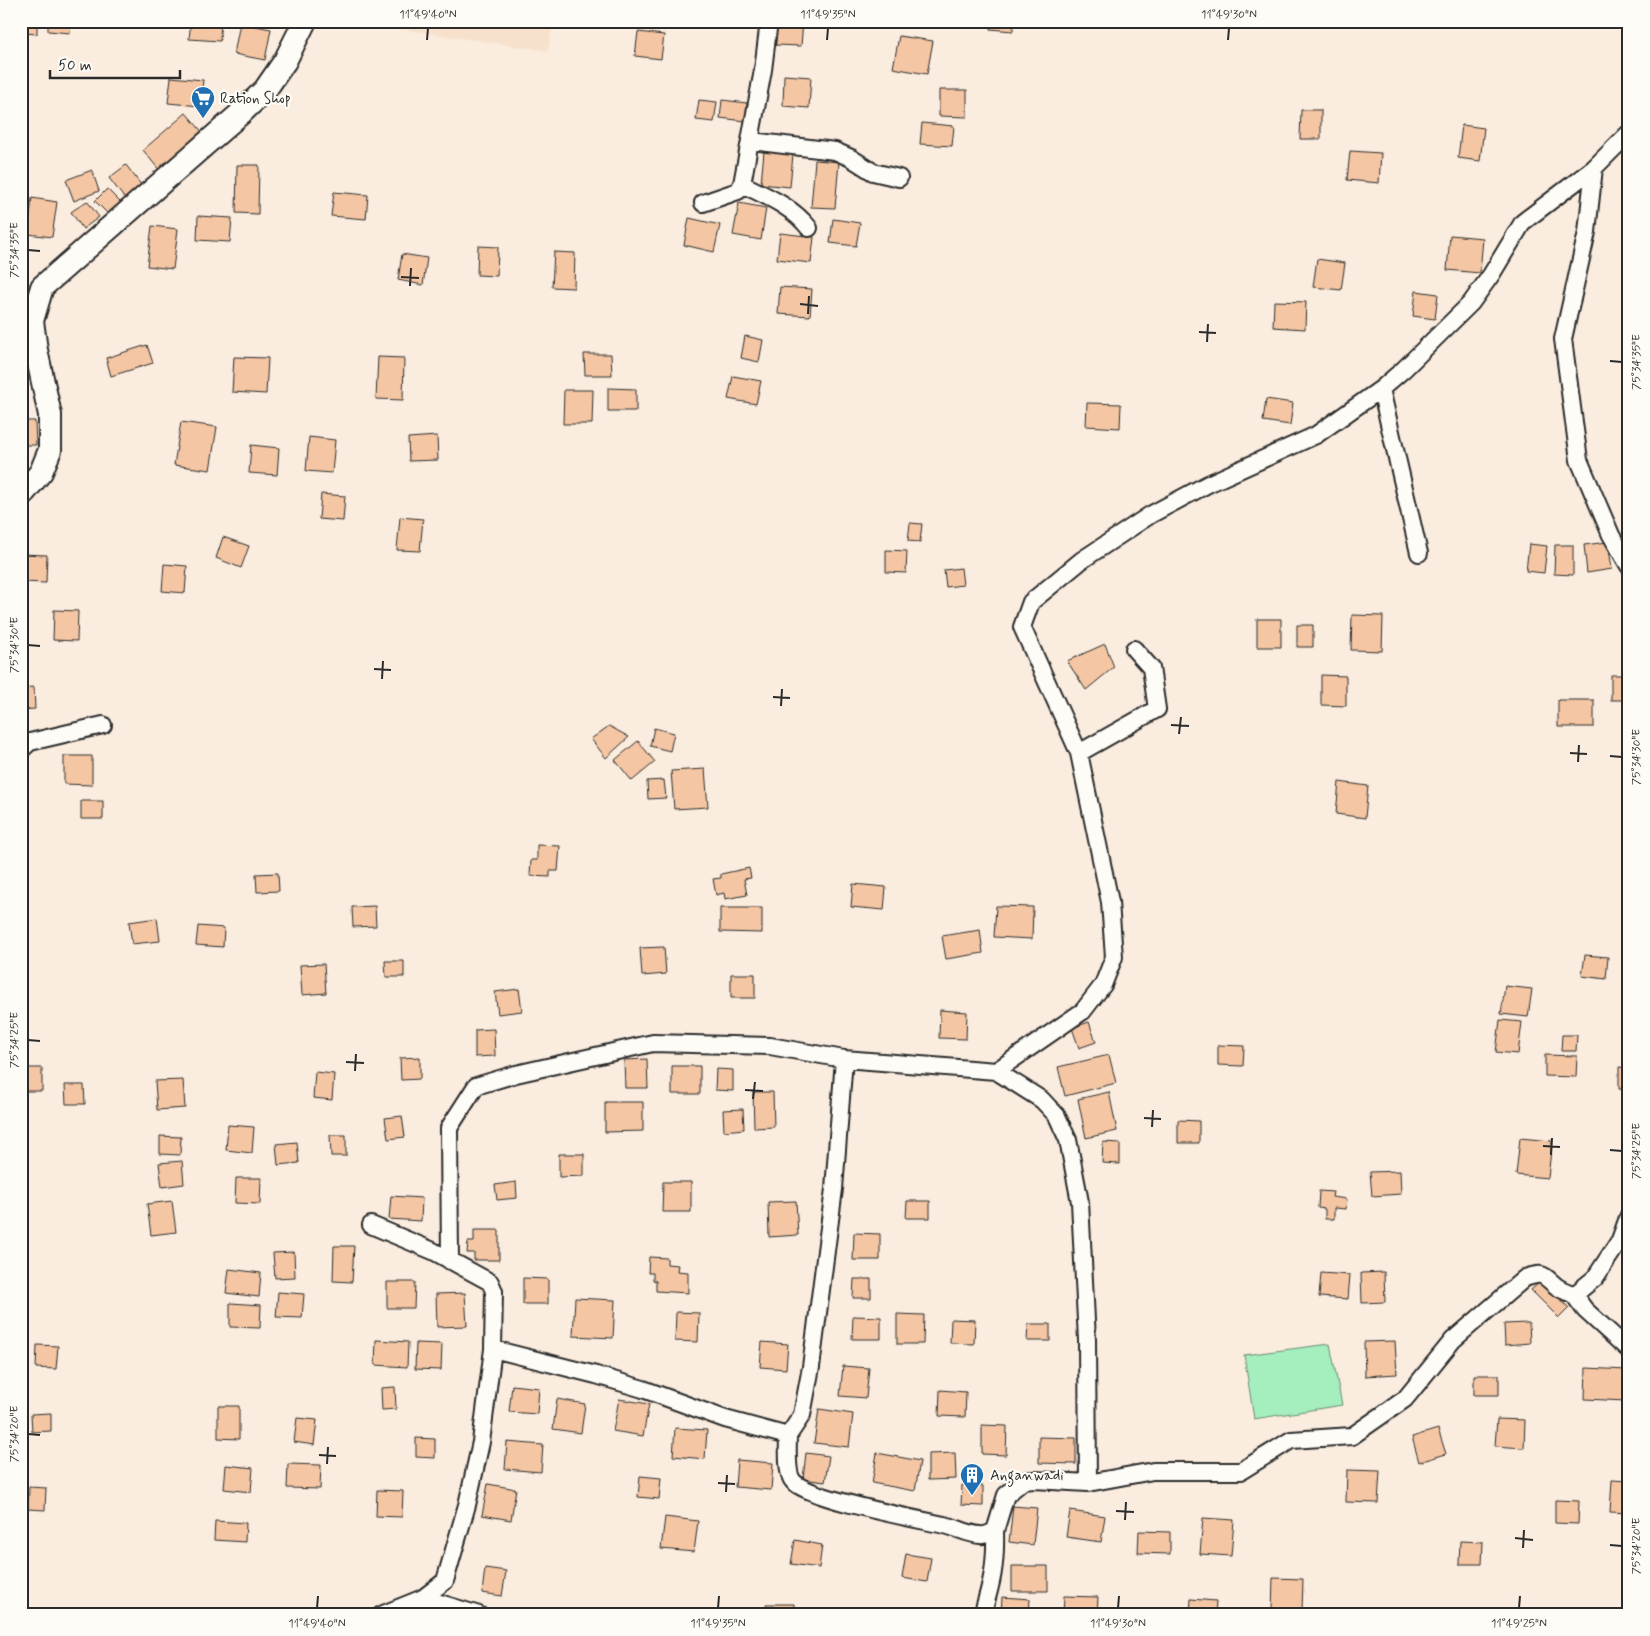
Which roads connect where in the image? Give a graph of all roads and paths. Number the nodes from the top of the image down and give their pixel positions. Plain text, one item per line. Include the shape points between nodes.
1 (305, 21) edge
2 (769, 21) edge
3 (1629, 133) edge
4 (751, 141) junction
5 (1594, 168) junction
6 (899, 178) dead end
7 (742, 184) junction
8 (704, 203) dead end
9 (809, 228) dead end
10 (1381, 389) junction
11 (21, 496) edge
12 (1420, 553) dead end
13 (1629, 566) edge
14 (1134, 649) dead end
15 (103, 725) dead end
16 (21, 750) edge
17 (1079, 753) junction
18 (844, 1058) junction
19 (996, 1071) junction
20 (1629, 1215) edge
21 (371, 1225) dead end
22 (450, 1261) junction
23 (1574, 1294) junction
24 (493, 1349) junction
25 (1629, 1350) edge
26 (788, 1436) junction
27 (1088, 1483) junction
28 (995, 1531) junction
29 (423, 1598) junction
30 (380, 1615) edge
31 (480, 1615) edge
32 (982, 1615) edge

1 - 11 main road via 285,61 265,90 42,287 32,321 50,415 50,450 41,472
2 - 4 street
3 - 5 street
4 - 6 street via 834,151 873,172
4 - 7 street
5 - 10 street via 1523,222 1471,303
5 - 13 street via 1587,232 1562,339 1579,460 1611,535
7 - 8 street via 738,191
7 - 9 street via 784,205
10 - 12 street
10 - 17 street via 1316,435 1208,484 1150,515 1082,560 1031,602 1022,627
14 - 17 street via 1151,668 1157,709
15 - 16 street via 30,742
17 - 19 street via 1110,902 1114,957 1103,985 1083,1011
18 - 19 street
18 - 22 street via 770,1046 653,1043 476,1086 449,1128
18 - 26 street via 834,1189 811,1367 802,1415
19 - 27 street via 1042,1100 1057,1116 1068,1140 1080,1202 1087,1340
20 - 23 street via 1620,1240 1595,1278
21 - 22 street
22 - 24 street via 490,1282 494,1292
23 - 25 street via 1585,1310
23 - 27 street via 1558,1288 1538,1273 1524,1278 1453,1340 1405,1399 1352,1436 1291,1440 1241,1471 1153,1471
24 - 26 street via 596,1375 726,1419
24 - 29 street via 481,1442 467,1505 445,1581
26 - 28 street via 789,1471 792,1480 800,1487 829,1498 946,1525 966,1533 983,1536
27 - 28 street via 1023,1481 1006,1495
28 - 32 street via 996,1556
29 - 30 street
29 - 31 street

